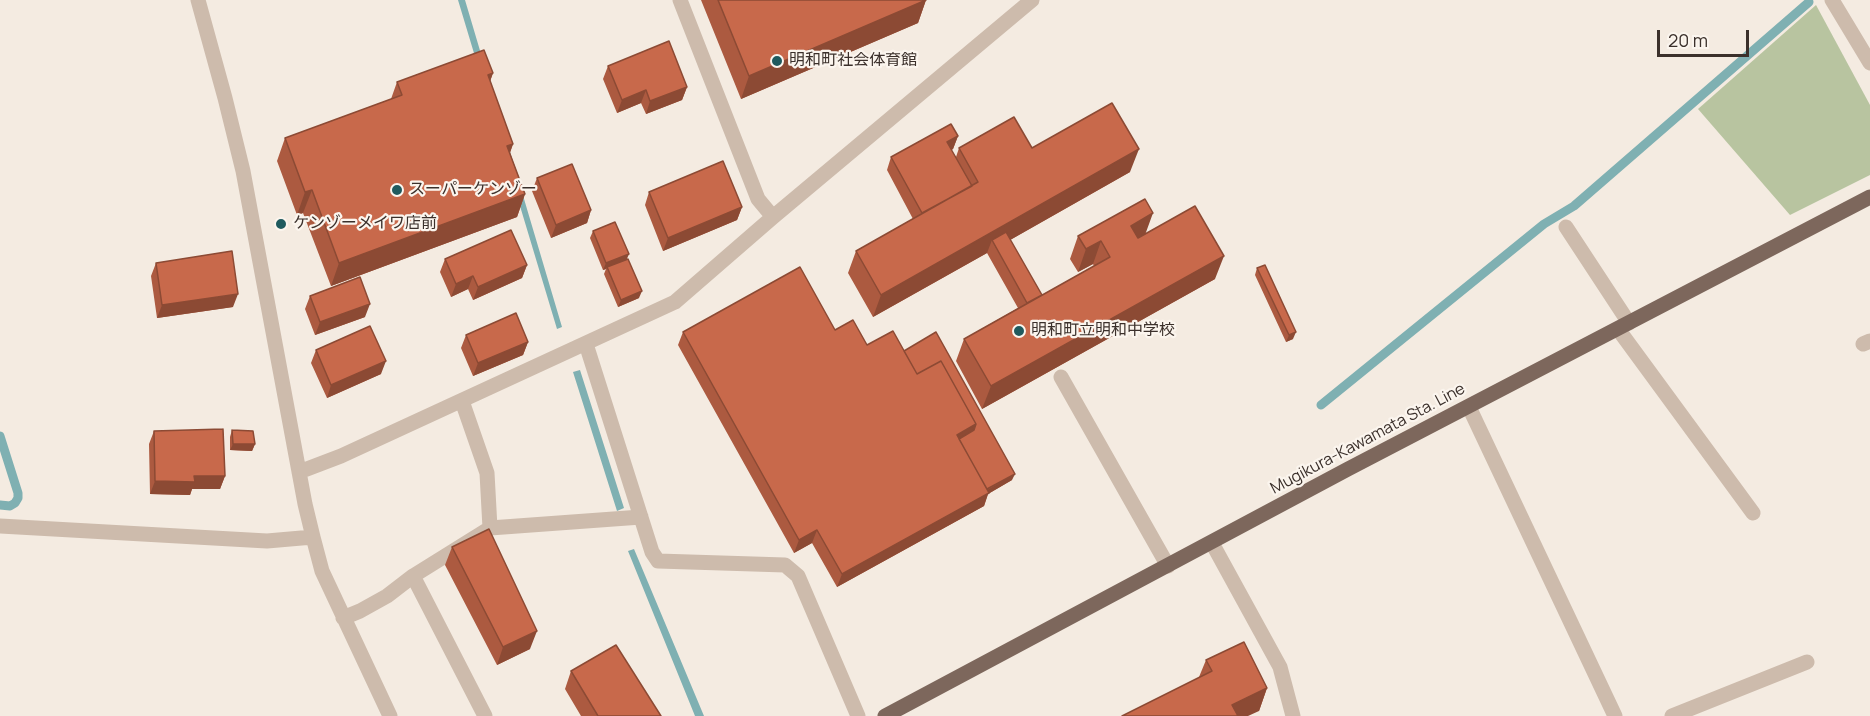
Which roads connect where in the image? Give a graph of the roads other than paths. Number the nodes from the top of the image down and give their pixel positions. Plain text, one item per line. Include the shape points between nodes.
1 (198, 0) edge
2 (680, 0) edge
3 (1032, 0) edge
4 (1832, 0) edge
5 (1870, 63) edge
6 (1870, 197) edge
7 (772, 217) junction
8 (1566, 227) dead end
9 (1623, 326) junction
10 (586, 344) junction
11 (1060, 377) dead end
12 (462, 401) junction
13 (1469, 407) junction
14 (299, 472) junction
15 (1753, 513) dead end
16 (640, 517) junction
17 (0, 526) edge
18 (490, 528) junction
19 (313, 537) junction
20 (1212, 543) junction
21 (1168, 566) junction
22 (413, 576) junction
23 (343, 618) junction
24 (1807, 662) dead end
25 (390, 716) edge
26 (485, 716) edge
27 (858, 716) edge
28 (885, 716) edge
29 (1293, 716) edge
30 (1615, 716) edge
31 (1672, 716) edge

1 - 14 street via 243,171
2 - 7 street via 758,199
3 - 7 street
4 - 5 street
6 - 9 main road, Mugikura-Kawamata Sta. Line
7 - 10 street via 675,302
8 - 9 street
9 - 13 main road, Mugikura-Kawamata Sta. Line
9 - 15 street
10 - 12 street
10 - 16 street
11 - 21 street
12 - 14 street
12 - 18 street via 487,472
13 - 20 main road, Mugikura-Kawamata Sta. Line
13 - 30 street
14 - 19 street
16 - 18 street
16 - 27 street via 658,561 785,565 798,576
17 - 19 street via 267,540
18 - 22 street
19 - 23 street via 322,571
20 - 21 main road, Mugikura-Kawamata Sta. Line
20 - 29 street via 1280,667
21 - 28 main road, Mugikura-Kawamata Sta. Line
22 - 23 street via 387,596
22 - 26 street
23 - 25 street
24 - 31 street

